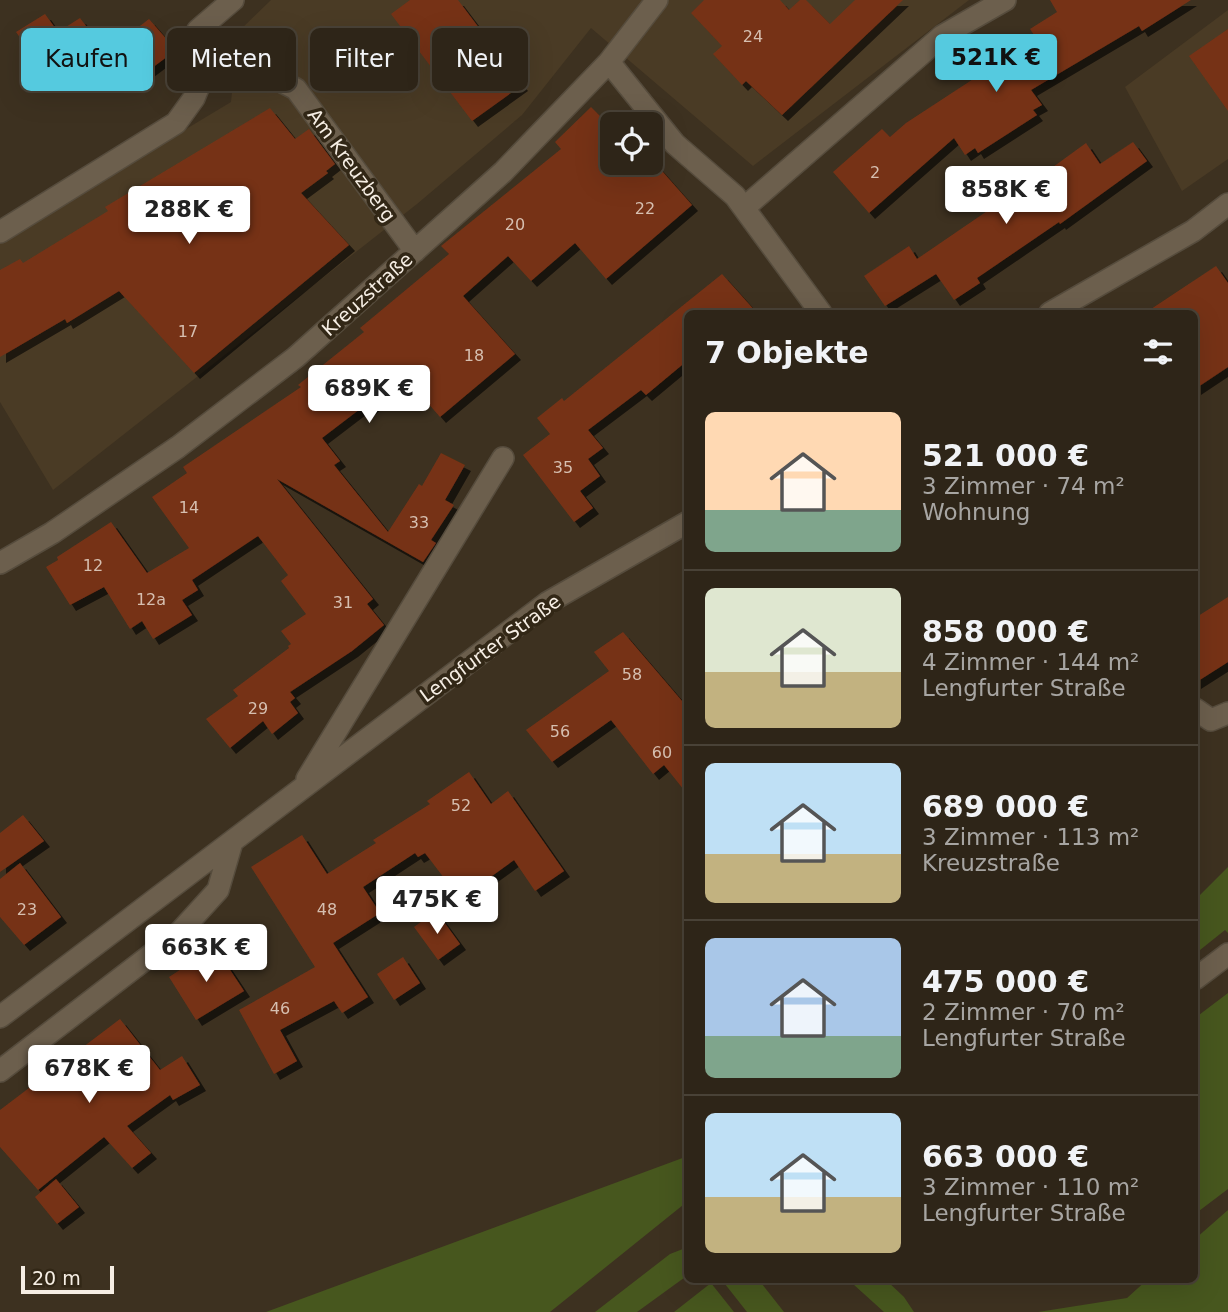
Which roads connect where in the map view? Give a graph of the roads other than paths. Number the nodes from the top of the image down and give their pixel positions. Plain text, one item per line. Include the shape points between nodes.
1 (233, 0) edge
2 (657, 0) edge
3 (1005, 0) edge
4 (200, 28) edge
5 (610, 62) junction
6 (296, 89) edge
7 (197, 91) edge
8 (1228, 204) edge
9 (744, 208) junction
10 (0, 232) edge
11 (415, 251) junction
12 (819, 310) edge
13 (1055, 310) edge
14 (503, 458) dead end
15 (684, 524) edge
16 (0, 563) edge
17 (1198, 711) edge
18 (1228, 713) edge
19 (302, 788) junction
20 (232, 842) junction
21 (1228, 954) edge
22 (1198, 977) edge
23 (0, 1017) edge
24 (0, 1071) edge

1 - 4 street
2 - 5 street, Kreuzstraße
3 - 9 street via 942,36
5 - 9 street via 675,145
5 - 11 street, Kreuzstraße via 503,172
6 - 11 street, Am Kreuzberg
7 - 10 street via 176,123
8 - 13 street via 1193,231
9 - 12 street
11 - 16 street, Kreuzstraße via 296,357 178,447
14 - 19 street, Lengfurter Straße
15 - 19 street, Lengfurter Straße via 547,603
17 - 18 street via 1211,720
19 - 20 street, Lengfurter Straße
20 - 23 street, Lengfurter Straße
20 - 24 street via 218,890 178,934
21 - 22 street

